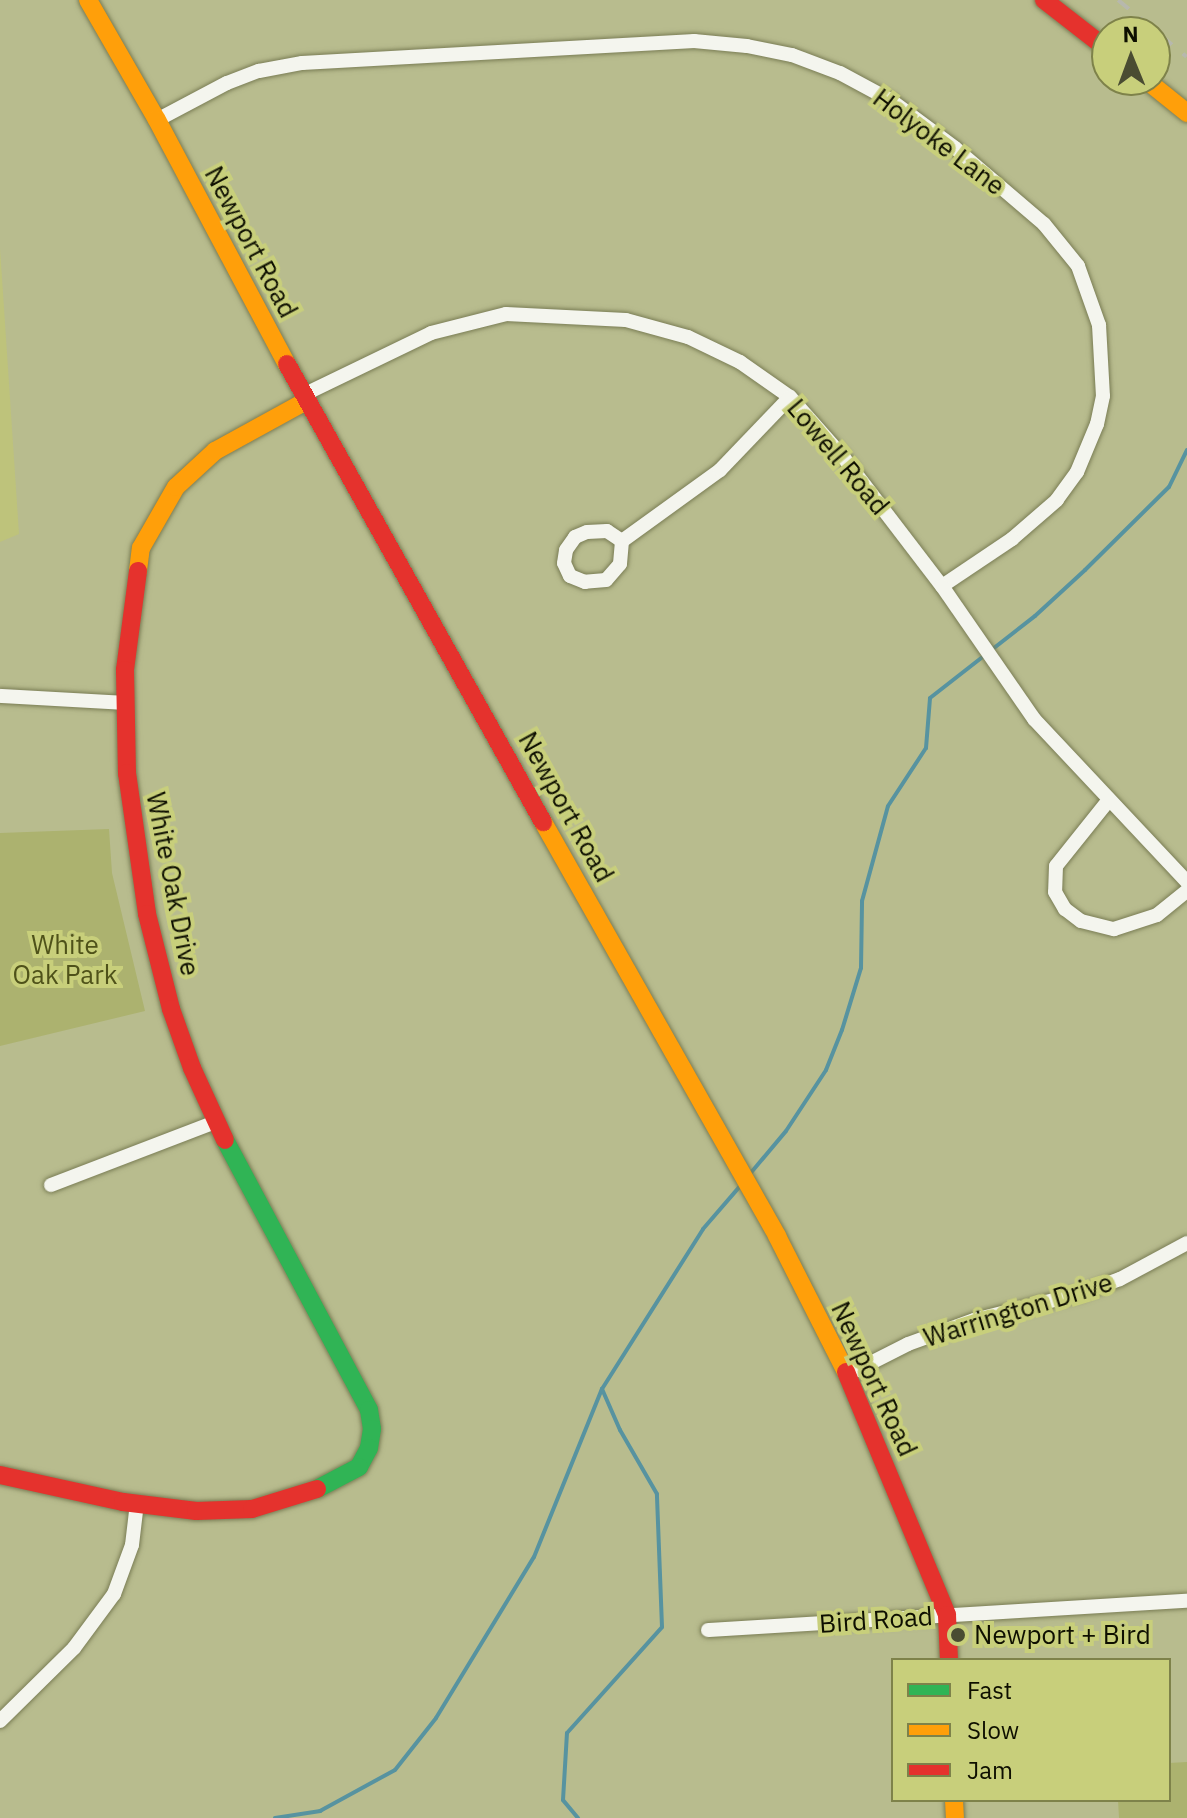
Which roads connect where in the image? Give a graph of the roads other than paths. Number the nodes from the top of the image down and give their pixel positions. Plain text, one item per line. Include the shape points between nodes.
1 (88, 0) edge
2 (1044, 0) edge
3 (1091, 37) edge
4 (1166, 96) edge
5 (1187, 113) edge
6 (157, 120) junction
7 (790, 397) junction
8 (304, 398) junction
9 (622, 541) junction
10 (942, 586) junction
11 (0, 696) edge
12 (124, 703) junction
13 (1108, 801) junction
14 (1187, 882) edge
15 (1187, 891) edge
16 (215, 1122) junction
17 (51, 1185) dead end
18 (1187, 1243) edge
19 (847, 1375) junction
20 (0, 1475) edge
21 (137, 1503) junction
22 (1187, 1601) edge
23 (947, 1615) junction
24 (708, 1630) dead end
25 (949, 1658) edge
26 (0, 1721) edge

1 - 6 street, Newport Road
2 - 3 street
4 - 5 street
6 - 8 street, Newport Road
6 - 10 street, Holyoke Lane via 227,83 302,63 694,41 792,55 892,101 1044,224 1078,266 1099,325 1103,396 1077,472 1057,500 1012,539
7 - 8 street, Lowell Road via 740,362 688,337 626,320 506,314 431,333
7 - 9 street via 720,470
7 - 10 street, Lowell Road
8 - 12 street, White Oak Drive via 215,451 176,487 141,548
8 - 19 street, Newport Road via 745,1179
9 - 9 street via 620,564 606,580 585,582 570,576 564,563 575,537 607,531
10 - 13 street, Lowell Road via 1034,719
11 - 12 street
12 - 16 street, White Oak Drive via 131,818 147,914 171,1009
13 - 14 street, Lowell Road
13 - 15 street via 1056,866 1055,892 1065,909 1081,921 1114,929 1157,915
16 - 17 street
16 - 21 street, White Oak Drive via 369,1410 369,1448 359,1467 309,1493 252,1509 196,1511
18 - 19 street, Warrington Drive via 1120,1279 974,1320 908,1344
19 - 23 street, Newport Road
20 - 21 street
21 - 26 street via 132,1545 114,1594 74,1648
22 - 23 street, Bird Road
23 - 24 street, Bird Road
23 - 25 street, Newport Road

